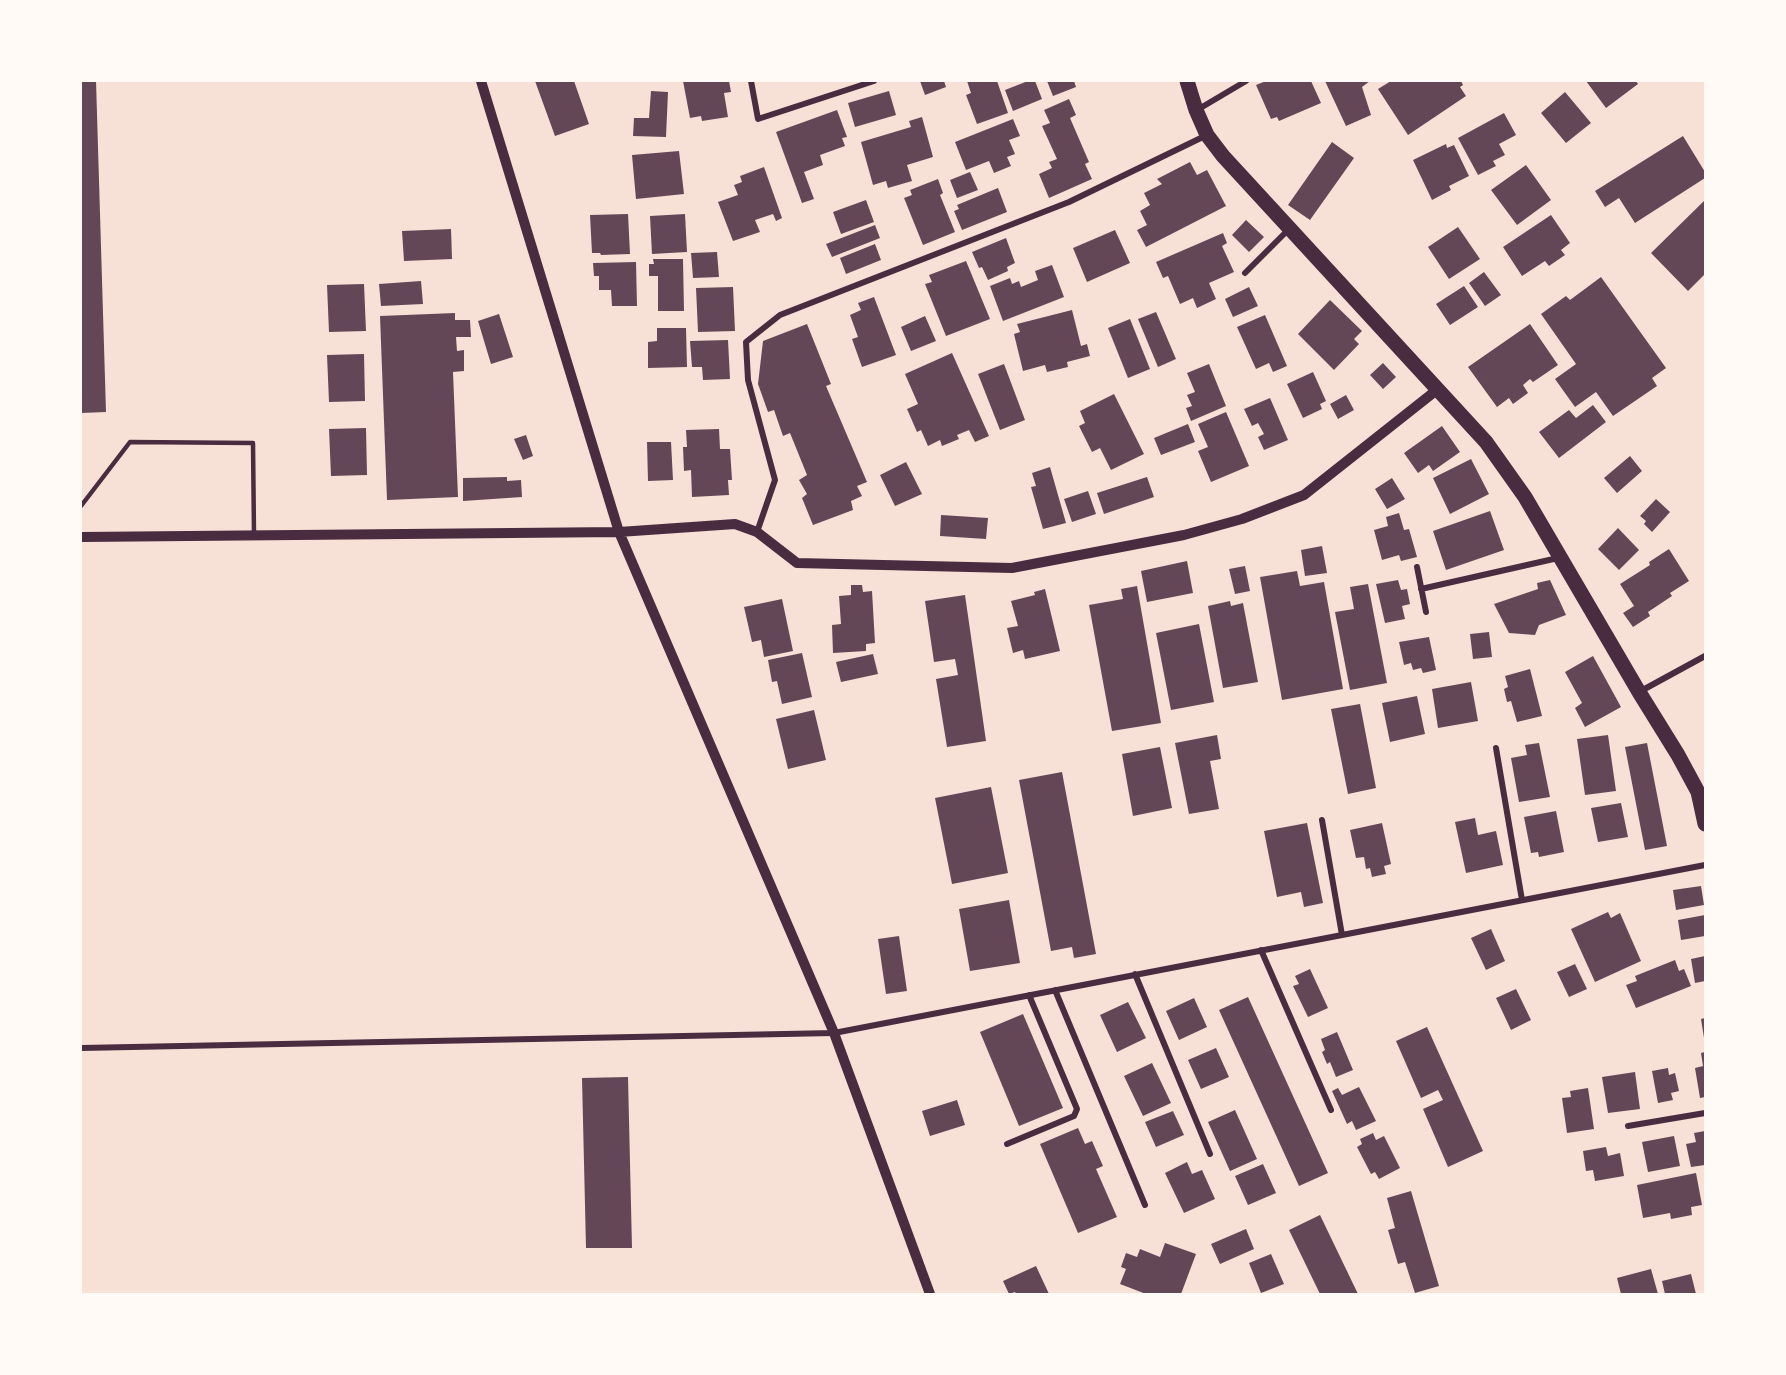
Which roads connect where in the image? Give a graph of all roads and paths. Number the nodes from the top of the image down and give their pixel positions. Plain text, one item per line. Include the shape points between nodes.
1 (481, 81) edge
2 (751, 81) edge
3 (874, 81) edge
4 (1187, 81) edge
5 (1246, 81) edge
6 (1196, 110) junction
7 (1207, 135) junction
8 (1289, 229) junction
9 (1245, 273) dead end
10 (1438, 388) junction
11 (81, 506) edge
12 (619, 532) junction
13 (757, 532) junction
14 (254, 536) junction
15 (81, 537) edge
16 (1560, 558) junction
17 (1417, 567) dead end
18 (1421, 589) junction
19 (1426, 612) dead end
20 (1705, 656) edge
21 (1639, 692) junction
22 (1496, 748) dead end
23 (1322, 820) dead end
24 (1705, 825) edge
25 (1705, 865) edge
26 (1522, 900) junction
27 (1342, 935) junction
28 (1261, 950) junction
29 (1136, 974) junction
30 (1055, 990) junction
31 (1029, 995) junction
32 (834, 1033) junction
33 (81, 1048) edge
34 (1331, 1110) dead end
35 (1705, 1113) edge
36 (1628, 1126) dead end
37 (1007, 1144) dead end
38 (1210, 1154) dead end
39 (1145, 1205) dead end
40 (930, 1294) edge

1 - 12 street
2 - 3 street via 758,119
4 - 6 main road
5 - 6 street
6 - 7 main road
7 - 8 main road
7 - 13 street via 1069,202 780,315 746,342 748,380 775,480
8 - 9 street
8 - 10 main road
10 - 13 street via 1304,495 1242,519 1184,535 1012,568 797,563
10 - 16 main road via 1486,442 1525,497
11 - 14 lane via 130,442 253,443
12 - 13 street via 735,524
12 - 14 street
12 - 32 street
14 - 15 street
16 - 18 street
16 - 21 main road
17 - 18 street
18 - 19 street
20 - 21 street
21 - 24 main road via 1698,792
22 - 26 street
23 - 27 street
25 - 26 street
26 - 27 street
27 - 28 street
28 - 29 street
28 - 34 street
29 - 30 street
29 - 38 street
30 - 31 street
30 - 39 street
31 - 32 street
31 - 37 street via 1077,1109 1074,1116
32 - 33 street
32 - 40 street
35 - 36 street

